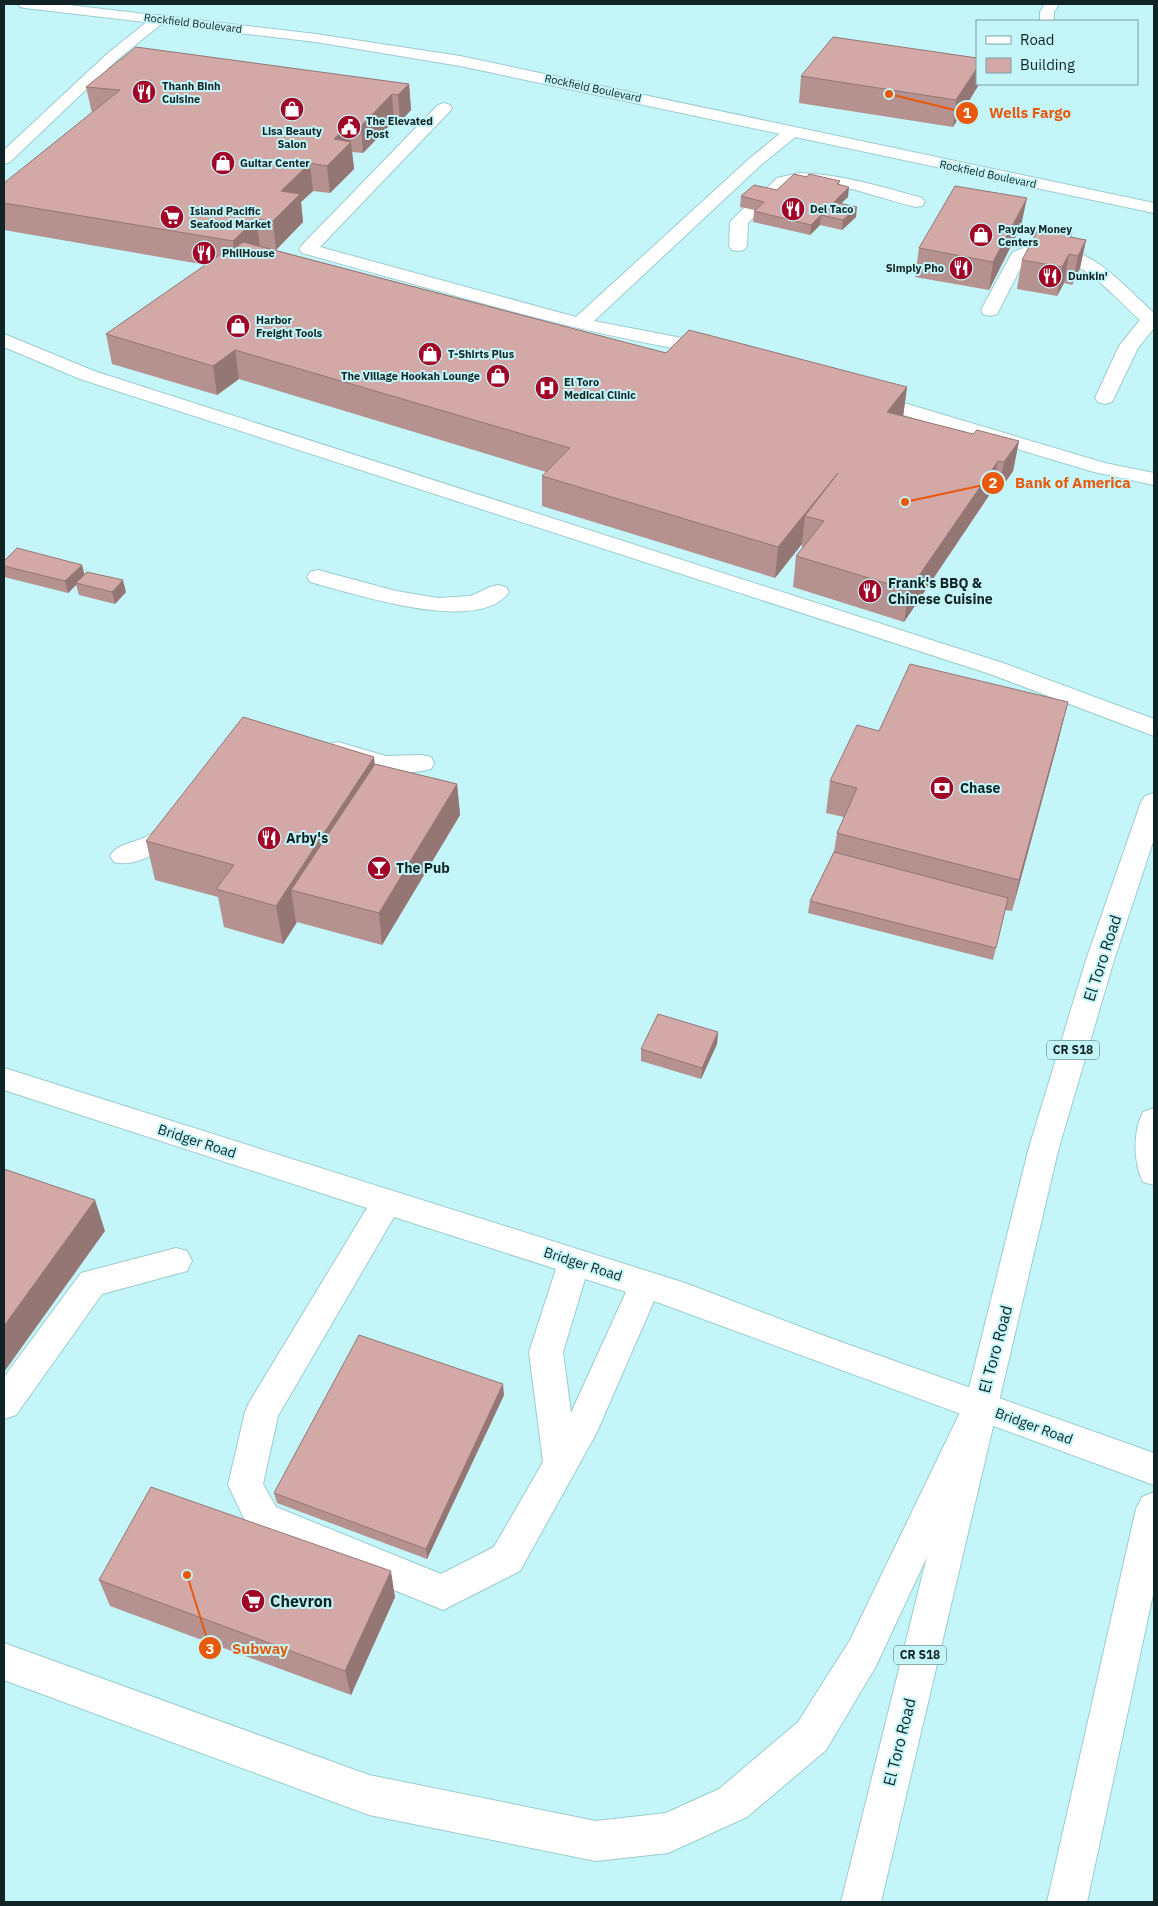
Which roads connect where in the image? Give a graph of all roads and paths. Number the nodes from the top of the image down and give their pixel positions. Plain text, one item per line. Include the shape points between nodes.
1 (25, 4) edge
2 (1052, 4) edge
3 (159, 19) junction
4 (1047, 20) edge
5 (444, 108) dead end
6 (792, 131) junction
7 (4, 159) edge
8 (765, 198) edge
9 (1123, 201) junction
10 (916, 202) dead end
11 (1154, 208) edge
12 (752, 210) edge
13 (1154, 222) edge
14 (738, 246) dead end
15 (990, 310) dead end
16 (580, 323) junction
17 (4, 340) edge
18 (727, 357) edge
19 (848, 393) edge
20 (1105, 398) dead end
21 (1154, 479) edge
22 (318, 577) dead end
23 (498, 592) dead end
24 (1154, 728) edge
25 (314, 743) edge
26 (422, 763) dead end
27 (1154, 802) edge
28 (192, 805) edge
29 (1148, 852) edge
30 (123, 856) dead end
31 (4, 1079) edge
32 (1154, 1120) edge
33 (1154, 1172) edge
34 (387, 1201) junction
35 (176, 1261) dead end
36 (576, 1261) junction
37 (646, 1284) junction
38 (4, 1404) edge
39 (980, 1407) junction
40 (561, 1464) junction
41 (1154, 1470) edge
42 (1154, 1509) edge
43 (4, 1662) edge
44 (861, 1902) edge
45 (1068, 1902) edge

1 - 3 main road, Rockfield Boulevard
2 - 4 main road
3 - 6 main road, Rockfield Boulevard via 316,38 460,61
3 - 7 main road via 113,56
5 - 16 main road via 308,249
6 - 9 main road, Rockfield Boulevard
6 - 16 main road
8 - 10 main road via 784,181 800,178 822,179
9 - 11 main road, Rockfield Boulevard
9 - 13 main road
12 - 14 main road via 738,222
15 - 20 main road via 1018,257 1034,251 1051,250 1076,256 1087,263 1150,319 1129,346
16 - 18 main road via 682,344
17 - 24 main road via 87,375 998,669
19 - 21 main road via 1101,468
22 - 23 main road via 443,606 474,603
25 - 26 main road via 385,764
27 - 29 main road, El Toro Road / CR S18
28 - 30 main road via 159,841
29 - 39 main road, El Toro Road / CR S18 via 1100,960 1043,1151
31 - 34 main road, Bridger Road
32 - 33 main road via 1150,1136
34 - 36 main road, Bridger Road
34 - 40 main road via 262,1412 245,1486 263,1519 443,1592 507,1559
35 - 38 main road via 92,1283
36 - 37 main road, Bridger Road
36 - 40 main road via 546,1352
37 - 39 main road, Bridger Road
37 - 40 main road via 584,1423
39 - 41 main road, Bridger Road
39 - 43 main road via 863,1653 812,1736 733,1803 668,1833 596,1841 369,1795
39 - 44 main road, El Toro Road / CR S18
42 - 45 main road

